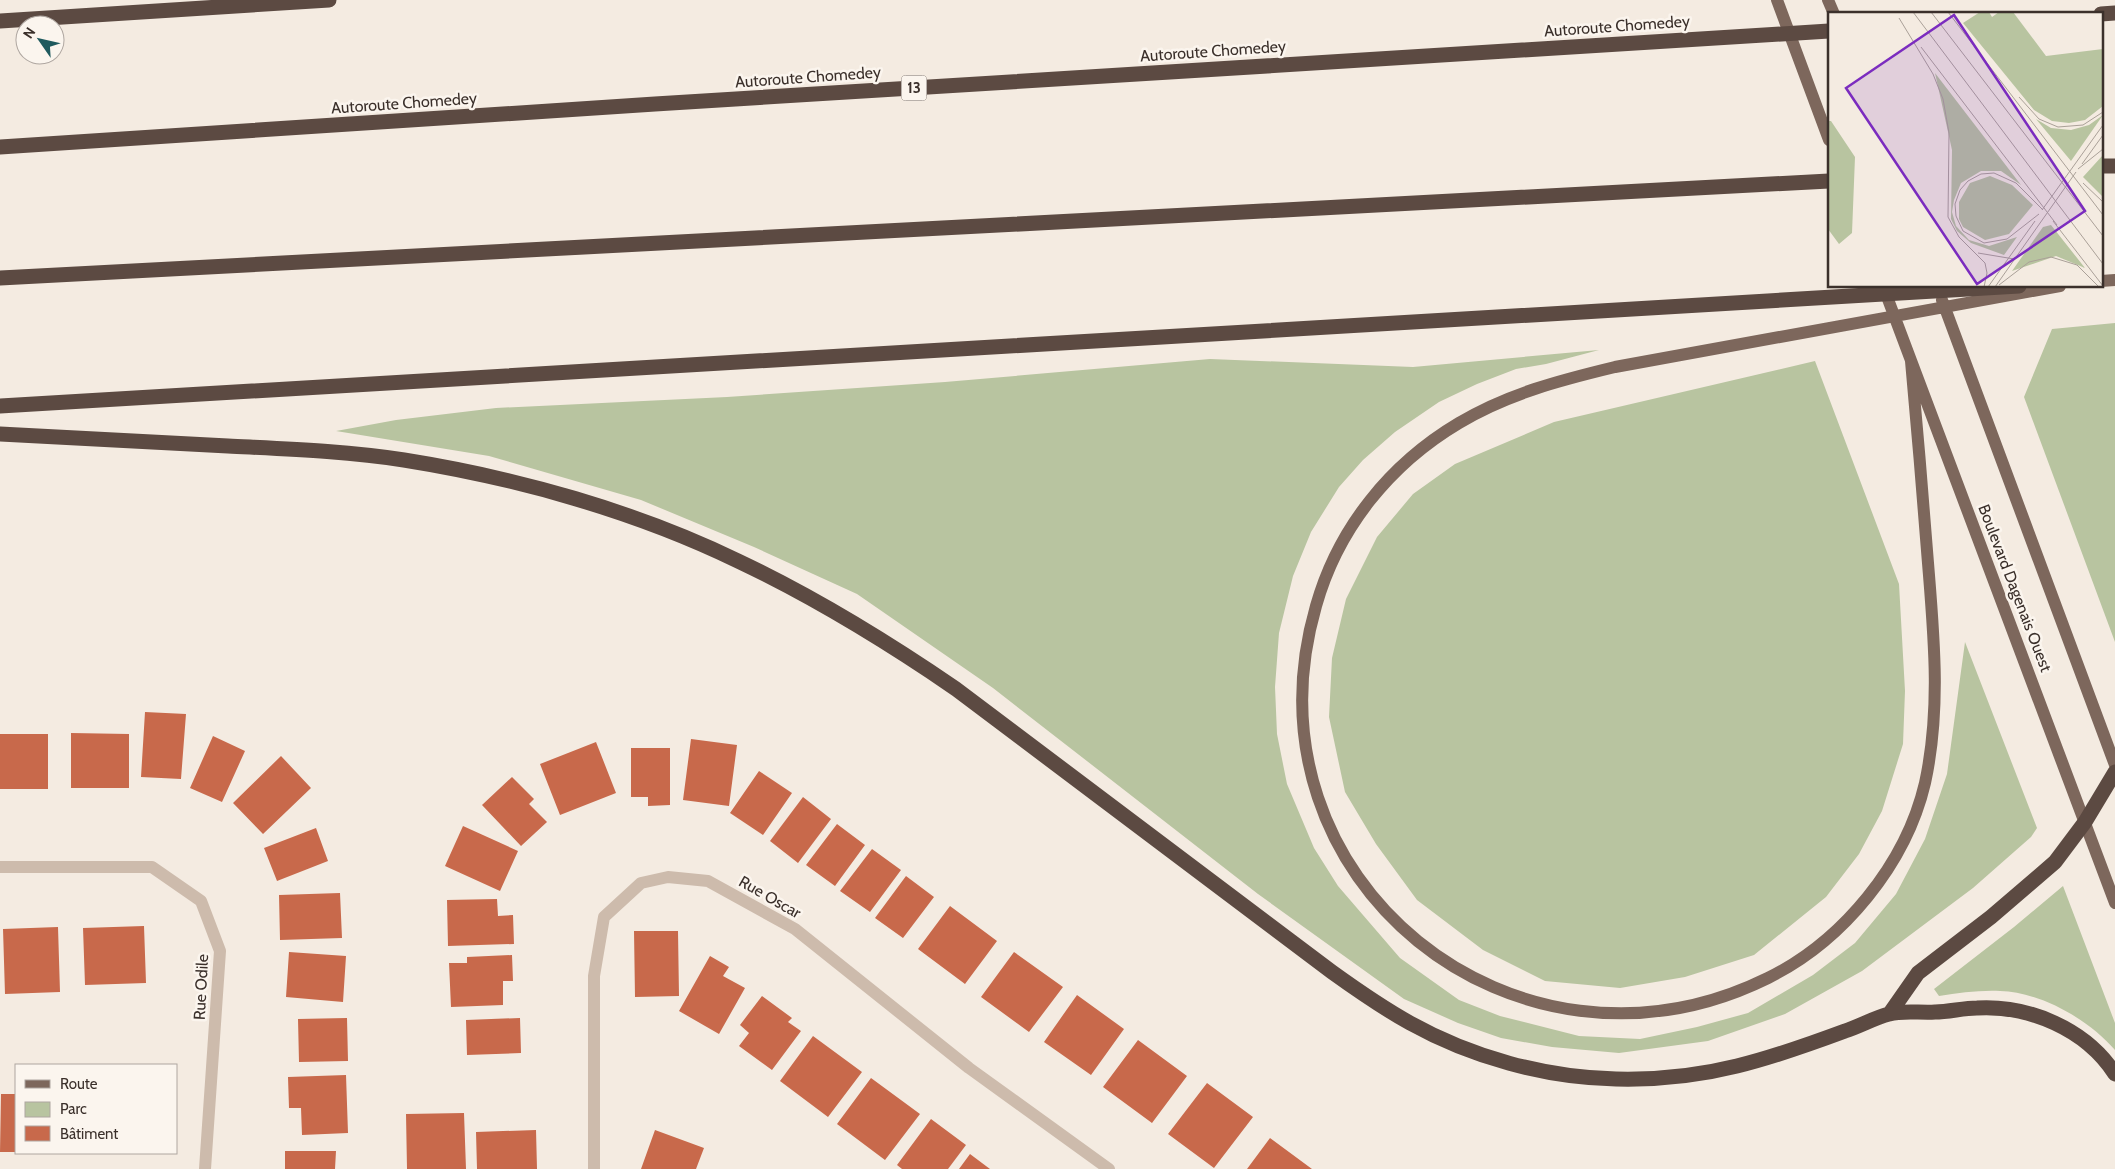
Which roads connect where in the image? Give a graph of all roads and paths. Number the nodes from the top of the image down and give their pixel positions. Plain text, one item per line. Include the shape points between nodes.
1 (329, 0) edge
2 (1777, 0) edge
3 (1828, 0) edge
4 (1833, 12) edge
5 (2115, 13) edge
6 (2102, 14) edge
7 (0, 21) edge
8 (1828, 30) edge
9 (1828, 137) edge
10 (0, 147) edge
11 (2102, 166) edge
12 (2115, 166) edge
13 (1828, 182) edge
14 (0, 278) edge
15 (2115, 280) edge
16 (2102, 281) edge
17 (1884, 288) edge
18 (1937, 288) edge
19 (1984, 288) edge
20 (2049, 288) edge
21 (1911, 361) junction
22 (0, 406) edge
23 (0, 434) edge
24 (2115, 765) edge
25 (2115, 772) edge
26 (2085, 822) junction
27 (0, 867) edge
28 (2115, 903) edge
29 (1890, 1013) junction
30 (2115, 1074) edge
31 (205, 1169) edge
32 (594, 1169) edge
33 (1109, 1169) edge

1 - 7 highway
2 - 9 main road
3 - 4 main road
5 - 6 highway
8 - 10 highway, Autoroute Chomedey / 13
11 - 12 highway
13 - 14 highway
15 - 16 main road
17 - 21 main road, Boulevard Dagenais Ouest
18 - 24 main road, Boulevard Dagenais Ouest
19 - 22 highway
20 - 21 main road via 1559,381 1506,400 1458,423 1396,471 1378,490 1357,517 1326,574 1305,651 1300,699 1302,725 1312,778 1331,830 1353,869 1374,899 1433,954 1454,968 1506,992 1560,1008 1646,1013 1701,1004 1730,995 1782,971 1804,957 1854,912 1887,870 1903,843 1924,786 1934,727 1935,653
21 - 26 main road, Boulevard Dagenais Ouest
23 - 29 highway via 334,451 403,460 573,498 703,546 763,572 823,604 922,665 1381,1006 1437,1036 1499,1060 1561,1074 1591,1077 1678,1077 1769,1057
25 - 26 highway
26 - 28 main road, Boulevard Dagenais Ouest
26 - 29 highway via 2055,862 1918,973
27 - 31 street, Rue Odile via 152,867 201,901 220,951
29 - 30 highway via 1978,1008 2027,1014 2050,1021 2090,1044
32 - 33 street, Rue Oscar via 594,976 604,917 641,883 668,877 708,881 795,929 969,1068

